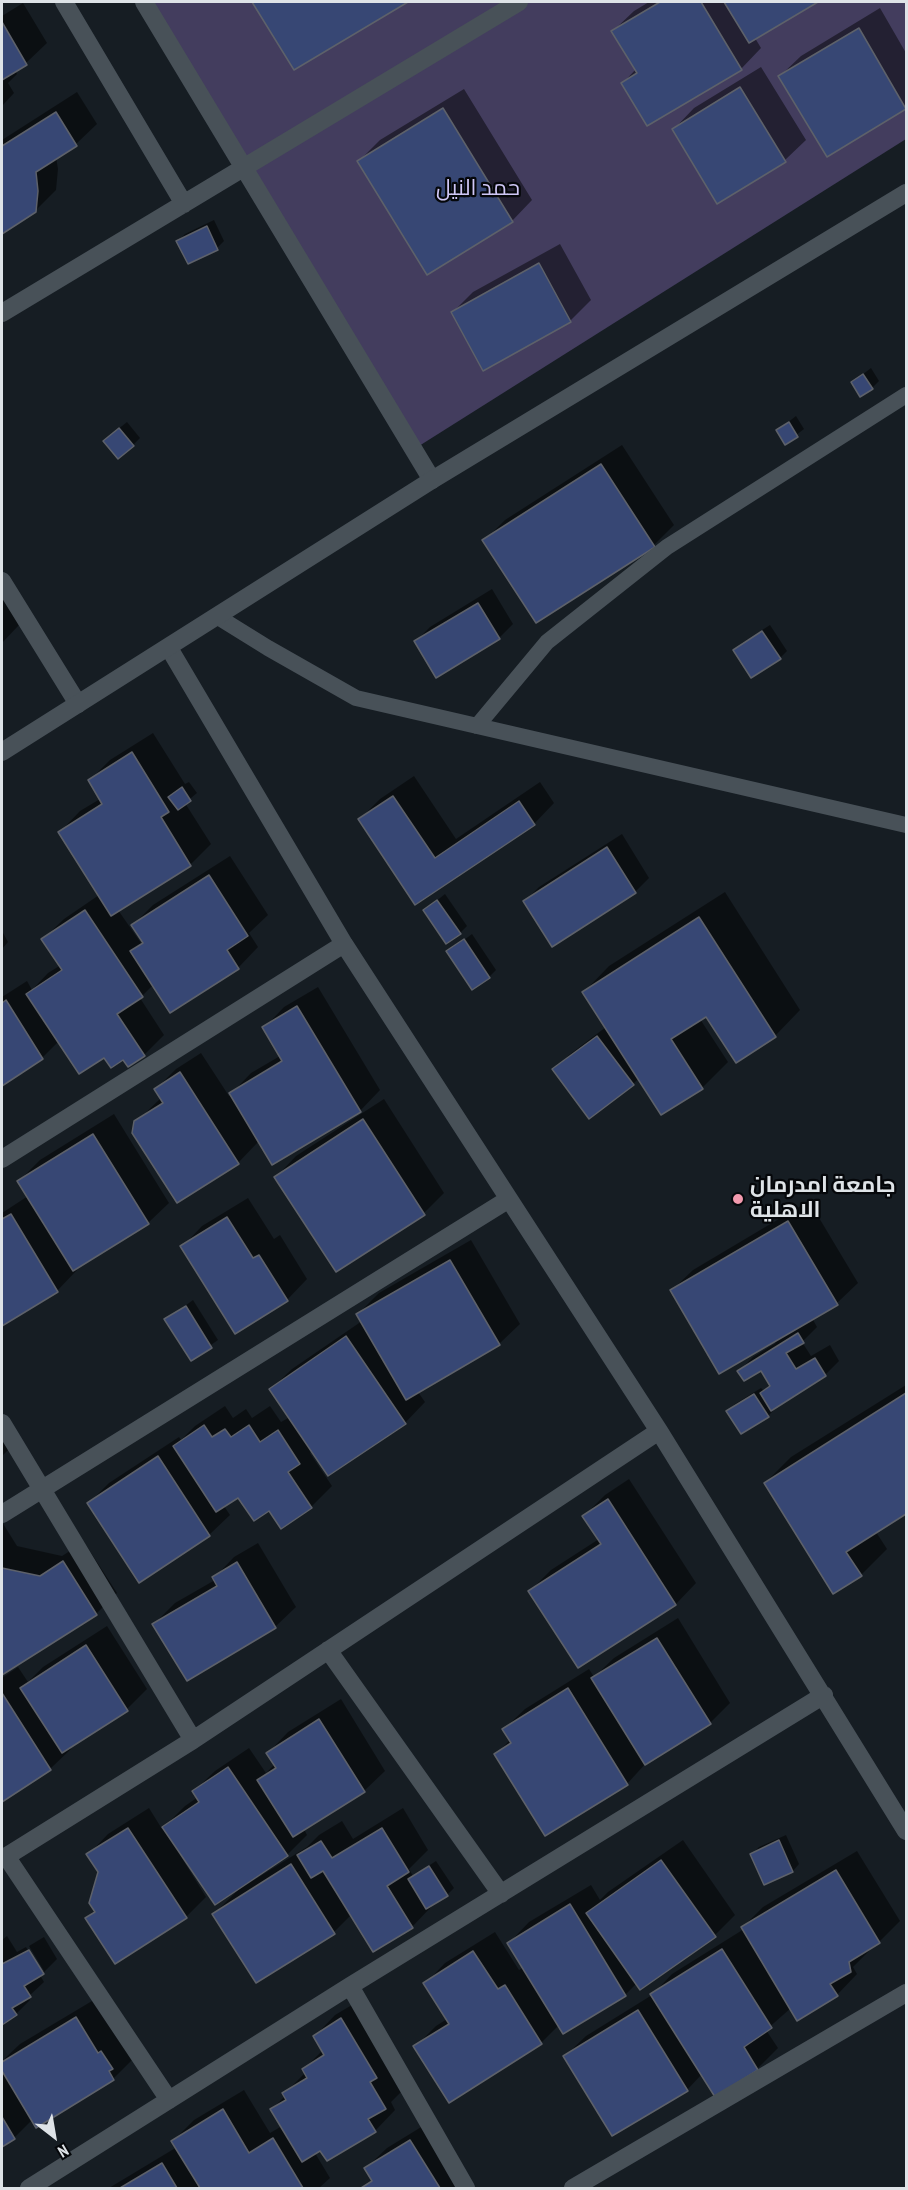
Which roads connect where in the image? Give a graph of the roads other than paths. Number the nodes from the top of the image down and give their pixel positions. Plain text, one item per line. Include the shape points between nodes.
1 (64, 2) edge
2 (144, 2) edge
3 (519, 2) edge
4 (244, 168) junction
5 (906, 193) edge
6 (184, 204) junction
7 (2, 314) edge
8 (906, 395) edge
9 (432, 480) junction
10 (2, 581) edge
11 (218, 617) junction
12 (169, 648) junction
13 (78, 704) junction
14 (477, 726) junction
15 (2, 752) edge
16 (906, 825) edge
17 (344, 944) junction
18 (2, 1159) edge
19 (509, 1199) junction
20 (2, 1423) edge
21 (659, 1431) junction
22 (41, 1488) junction
23 (2, 1514) edge
24 (328, 1650) junction
25 (824, 1695) junction
26 (193, 1740) junction
27 (906, 1831) edge
28 (4, 1858) edge
29 (501, 1894) junction
30 (350, 1986) junction
31 (906, 1994) edge
32 (169, 2100) junction
33 (29, 2188) edge
34 (466, 2188) edge
35 (573, 2188) edge

1 - 6 street
2 - 4 street
3 - 4 street
4 - 6 street
4 - 9 street
5 - 9 street
6 - 7 street
8 - 14 lane via 667,547 548,642
9 - 11 street
10 - 13 street
11 - 12 street
11 - 14 lane via 356,698
12 - 13 street
12 - 17 street
13 - 15 street
14 - 16 lane
17 - 18 street
17 - 19 street
19 - 21 street
19 - 22 street
20 - 22 street
21 - 24 street
21 - 25 street
22 - 23 street
22 - 26 street
24 - 26 street
24 - 29 street
25 - 27 street
25 - 29 street
26 - 28 street
28 - 32 street
29 - 30 street
30 - 32 street
30 - 34 street
31 - 35 street
32 - 33 street

